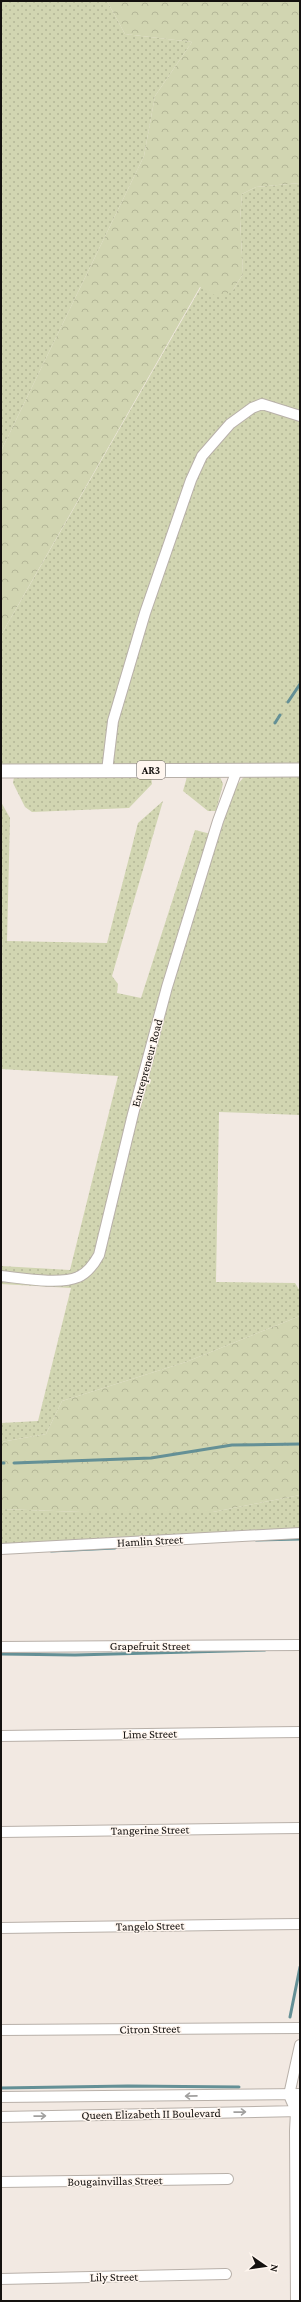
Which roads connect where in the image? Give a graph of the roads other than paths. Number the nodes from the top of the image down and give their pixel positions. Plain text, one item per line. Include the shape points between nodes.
1 (300, 416) edge
2 (237, 770) junction
3 (300, 770) edge
4 (1, 771) edge
5 (107, 771) junction
6 (1, 1276) edge
7 (300, 1533) edge
8 (1, 1549) edge
9 (300, 1645) edge
10 (1, 1647) edge
11 (300, 1732) edge
12 (1, 1736) edge
13 (300, 1828) edge
14 (1, 1832) edge
15 (300, 1924) edge
16 (1, 1928) edge
17 (300, 2028) edge
18 (1, 2030) edge
19 (300, 2046) edge
20 (300, 2094) edge
21 (289, 2095) junction
22 (1, 2097) edge
23 (299, 2108) edge
24 (1, 2117) edge
25 (297, 2132) edge
26 (228, 2179) dead end
27 (1, 2182) edge
28 (226, 2274) dead end
29 (1, 2279) edge
30 (296, 2301) edge

1 - 5 street via 262,404 252,408 230,424 202,456 182,503 145,613 113,721
2 - 3 main road, AR3
2 - 5 main road, AR3
2 - 6 street, Entrepreneur Road via 218,821 167,987 99,1255 91,1268 78,1277 60,1280
4 - 5 main road, AR3
7 - 8 street, Hamlin Street
9 - 10 street, Grapefruit Street
11 - 12 street, Lime Street
13 - 14 street, Tangerine Street
15 - 16 street, Tangelo Street
17 - 18 street, Citron Street
19 - 21 street
20 - 21 street, Queen Elizabeth II Boulevard
21 -> 22 street, Queen Elizabeth II Boulevard
21 - 23 street
24 -> 23 street, Queen Elizabeth II Boulevard
23 - 25 street
25 - 30 street
26 - 27 street, Bougainvillas Street
28 - 29 street, Lily Street

